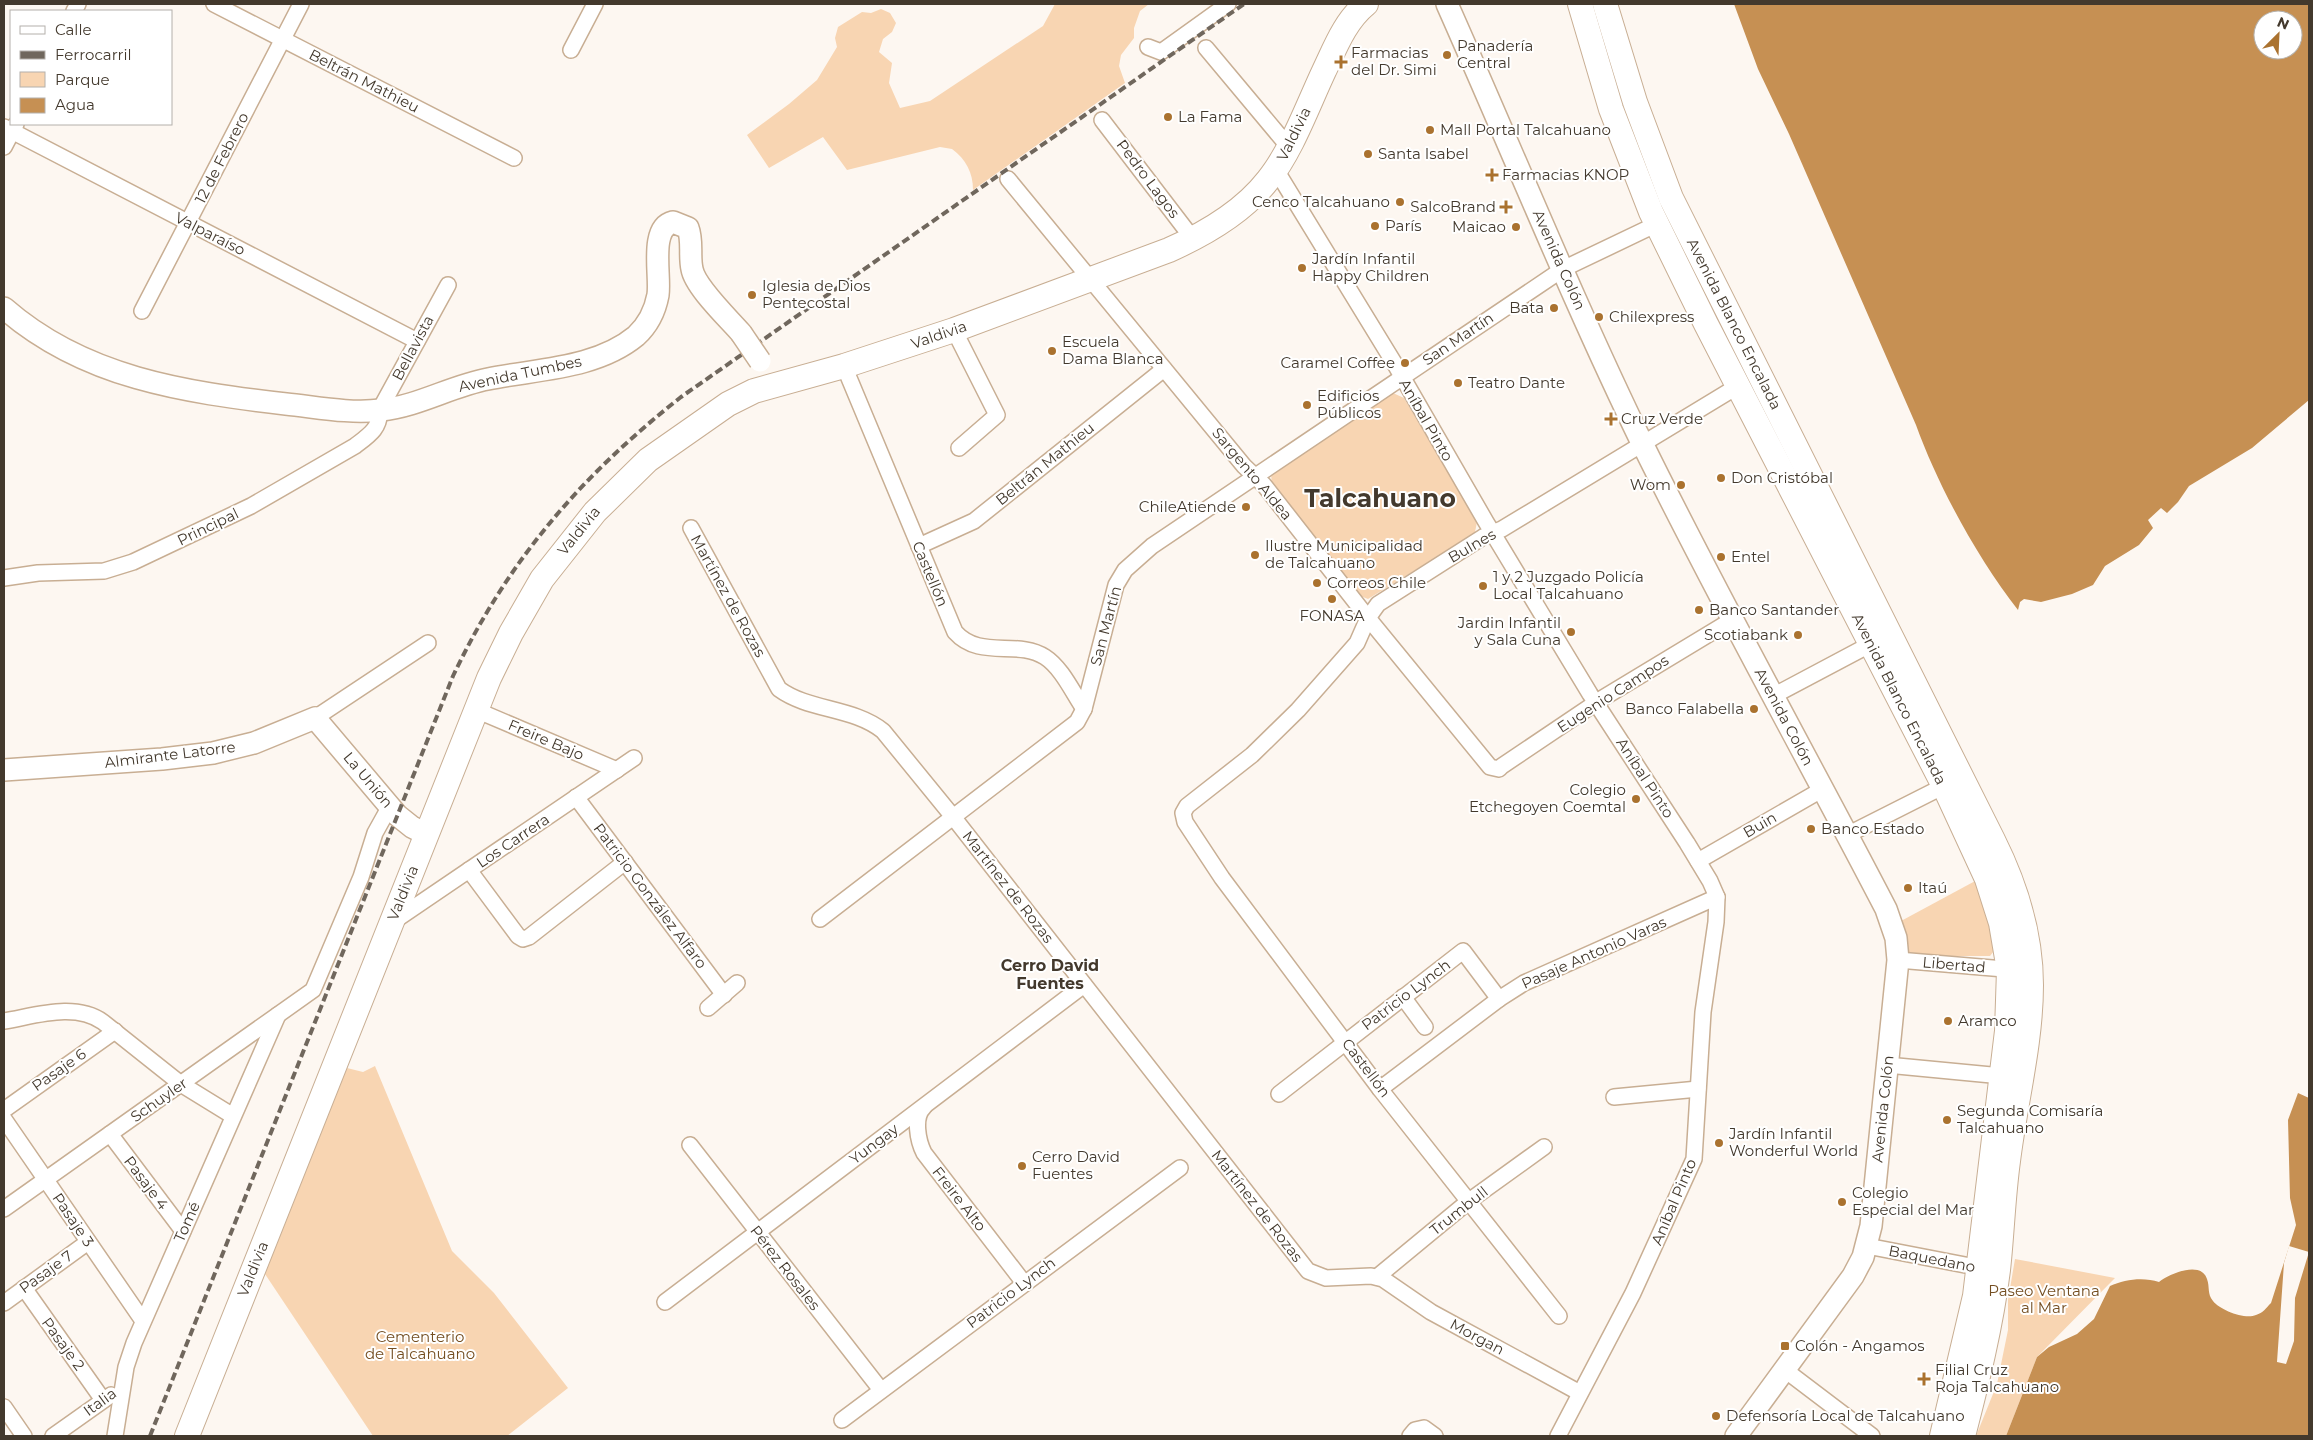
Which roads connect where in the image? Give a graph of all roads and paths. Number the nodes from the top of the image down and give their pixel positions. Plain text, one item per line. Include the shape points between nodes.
1 (214, 4) edge
2 (301, 4) edge
3 (595, 4) edge
4 (1228, 4) edge
5 (1366, 4) edge
6 (1447, 4) edge
7 (1580, 4) edge
8 (1605, 4) edge
9 (283, 40) junction
10 (1148, 47) dead end
11 (1206, 48) dead end
12 (571, 50) dead end
13 (1102, 120) dead end
14 (10, 128) edge
15 (1288, 146) junction
16 (4, 147) edge
17 (514, 158) dead end
18 (1276, 170) junction
19 (1008, 179) dead end
20 (188, 223) junction
21 (1657, 224) junction
22 (1686, 229) junction
23 (1193, 239) junction
24 (1563, 269) junction
25 (1090, 280) junction
26 (448, 285) dead end
27 (4, 308) edge
28 (142, 311) dead end
29 (954, 330) junction
30 (417, 342) junction
31 (1754, 363) junction
32 (844, 366) junction
33 (1164, 369) junction
34 (1402, 377) junction
35 (775, 386) junction
36 (1738, 386) junction
37 (379, 411) junction
38 (1642, 442) junction
39 (959, 448) dead end
40 (1255, 476) junction
41 (691, 528) dead end
42 (1492, 533) junction
43 (919, 546) junction
44 (4, 578) edge
45 (1368, 618) junction
46 (1732, 620) junction
47 (428, 643) dead end
48 (1871, 644) junction
49 (1900, 657) junction
50 (1774, 696) junction
51 (1596, 704) junction
52 (1084, 709) junction
53 (476, 710) junction
54 (315, 718) junction
55 (634, 758) dead end
56 (1494, 769) joint
57 (4, 770) edge
58 (617, 770) junction
59 (1950, 776) junction
60 (1823, 789) junction
61 (576, 798) junction
62 (390, 806) junction
63 (1183, 814) joint
64 (954, 818) junction
65 (426, 834) junction
66 (1847, 835) junction
67 (1698, 861) junction
68 (625, 862) junction
69 (469, 870) junction
70 (1717, 897) junction
71 (820, 920) dead end
72 (390, 923) junction
73 (1898, 960) junction
74 (2023, 964) junction
75 (737, 983) dead end
76 (1084, 985) junction
77 (724, 994) junction
78 (1403, 997) junction
79 (1499, 999) junction
80 (708, 1008) dead end
81 (279, 1014) junction
82 (4, 1021) edge
83 (1425, 1027) dead end
84 (115, 1031) junction
85 (1346, 1042) junction
86 (1888, 1065) junction
87 (2002, 1076) junction
88 (181, 1084) junction
89 (1380, 1089) junction
90 (1698, 1089) junction
91 (1279, 1094) dead end
92 (1614, 1097) dead end
93 (924, 1106) junction
94 (4, 1110) edge
95 (233, 1116) junction
96 (4, 1119) edge
97 (110, 1134) junction
98 (690, 1145) dead end
99 (1544, 1147) dead end
100 (1180, 1168) dead end
101 (46, 1180) junction
102 (1469, 1201) junction
103 (4, 1209) edge
104 (183, 1231) junction
105 (758, 1232) junction
106 (88, 1242) junction
107 (1867, 1246) junction
108 (1988, 1270) junction
109 (1377, 1277) junction
110 (1024, 1283) junction
111 (24, 1288) junction
112 (665, 1302) dead end
113 (4, 1303) edge
114 (1559, 1316) dead end
115 (144, 1320) junction
116 (1785, 1370) junction
117 (123, 1386) junction
118 (880, 1390) junction
119 (1580, 1393) junction
120 (104, 1400) junction
121 (4, 1407) edge
122 (842, 1420) dead end
123 (1415, 1432) edge
124 (24, 1436) edge
125 (53, 1436) edge
126 (115, 1436) edge
127 (187, 1436) edge
128 (1435, 1436) edge
129 (1558, 1436) edge
130 (1736, 1436) edge
131 (1872, 1436) edge
132 (1942, 1436) edge
133 (1963, 1436) edge

1 - 9 street, Beltrán Mathieu
2 - 9 street, 12 de Febrero
3 - 12 street
4 - 10 street via 1160,52
5 - 15 main road, Valdivia via 1346,28
6 - 24 main road, Avenida Colón
7 - 21 main road, Avenida Blanco Encalada via 1610,109
8 - 22 main road, Avenida Blanco Encalada via 1656,162
9 - 17 street, Beltrán Mathieu
9 - 20 street, 12 de Febrero
11 - 15 street
13 - 23 street, Pedro Lagos
14 - 16 street
14 - 20 street, Valparaíso
15 - 18 main road, Valdivia
18 - 23 main road, Valdivia via 1252,198
18 - 34 street, Aníbal Pinto
19 - 25 street, Sargento Aldea
20 - 28 street, 12 de Febrero
20 - 30 street, Valparaíso
21 - 22 main road
21 - 24 street, San Martín via 1580,258
21 - 36 main road, Avenida Blanco Encalada
22 - 31 main road, Avenida Blanco Encalada
23 - 25 main road, Valdivia
24 - 34 street, San Martín
24 - 38 main road, Avenida Colón
25 - 29 main road, Valdivia
25 - 33 street, Sargento Aldea
26 - 30 street, Bellavista
27 - 37 main road, Avenida Tumbes via 44,339 77,357 158,384 231,397
29 - 32 main road, Valdivia
29 - 39 street via 997,415
30 - 37 street, Bellavista
31 - 36 main road
31 - 49 main road, Avenida Blanco Encalada
32 - 35 main road, Valdivia
32 - 43 street, Castellón
33 - 40 street, Sargento Aldea
33 - 43 street, Beltrán Mathieu via 974,521
34 - 40 street, San Martín
34 - 42 street, Aníbal Pinto
35 - 37 main road, Avenida Tumbes, bridge via 741,333 697,282 691,268 688,228 673,222 664,227 658,240 659,286 655,307 643,329 626,343 590,360 467,383 408,406
35 - 53 main road, Valdivia via 740,398 678,438 636,470 595,512 551,566 530,599 499,656
36 - 38 street, Bulnes
36 - 48 main road, Avenida Blanco Encalada
37 - 44 street, Principal via 377,426 370,435 321,468 251,506 133,562 104,571 38,572
38 - 42 street, Bulnes
38 - 46 main road, Avenida Colón
40 - 45 street, Sargento Aldea
40 - 52 street, San Martín via 1157,542 1120,577
41 - 64 street, Martínez de Rozas via 779,689 791,697 875,724
42 - 45 street, Bulnes via 1378,604
42 - 51 street, Aníbal Pinto
43 - 52 street, Castellón via 952,627 959,636 979,647 1026,650 1043,656 1054,665
45 - 56 street, Sargento Aldea
45 - 63 street, Bulnes via 1357,643 1287,723 1252,756 1188,806
46 - 50 main road, Avenida Colón
46 - 51 street, Eugenio Campos
47 - 54 street, Almirante Latorre
48 - 49 main road
48 - 50 street
48 - 59 main road, Avenida Blanco Encalada
49 - 59 main road, Avenida Blanco Encalada
50 - 60 main road, Avenida Colón
51 - 56 street, Eugenio Campos
51 - 67 street, Aníbal Pinto
52 - 64 street, San Martín via 1074,725
53 - 58 street, Freire Bajo
53 - 65 main road, Valdivia
54 - 57 main road, Almirante Latorre via 254,743 213,753
54 - 62 main road, La Unión
55 - 58 street, Los Carrera
58 - 61 street, Los Carrera
59 - 66 street
59 - 74 main road, Avenida Blanco Encalada via 1966,832 1994,899 2003,932
60 - 66 main road, Avenida Colón
60 - 67 street, Buin
61 - 68 street, Patricio González Alfaro
61 - 69 street, Los Carrera
62 - 65 main road, La Unión via 404,821
62 - 81 street, Schuyler via 375,833 313,990
63 - 85 street, Castellón via 1222,878
64 - 71 street, San Martín
64 - 76 street, Martínez de Rozas
65 - 72 main road, Valdivia
66 - 73 main road, Avenida Colón via 1890,919
67 - 70 street, Aníbal Pinto
68 - 69 street via 529,938 523,939
68 - 77 street, Patricio González Alfaro
69 - 72 street, Los Carrera
70 - 79 street, Pasaje Antonio Varas via 1544,973
70 - 90 street, Aníbal Pinto via 1703,1012
72 - 127 main road, Valdivia
73 - 74 street, Libertad
73 - 86 main road, Avenida Colón
74 - 87 main road, Avenida Blanco Encalada via 2010,1001
74 - 108 main road, Avenida Blanco Encalada via 2030,999 2008,1162
75 - 77 street
76 - 93 street, Yungay
76 - 109 street, Martínez de Rozas via 1308,1271 1326,1278
77 - 80 street
78 - 79 street, Patricio Lynch via 1463,951
78 - 83 street
78 - 85 street, Patricio Lynch
79 - 89 street, Pasaje Antonio Varas
81 - 88 street, Schuyler
81 - 95 street, Tomé
82 - 84 street via 81,1011
84 - 88 street
84 - 94 street, Pasaje 6
85 - 89 street, Castellón
85 - 91 street, Patricio Lynch
86 - 87 street
86 - 107 main road, Avenida Colón
87 - 108 main road, Avenida Blanco Encalada
88 - 95 street
88 - 97 street, Schuyler
89 - 102 street, Castellón
90 - 92 street
90 - 119 street, Aníbal Pinto via 1696,1145 1691,1167 1633,1293
93 - 105 street, Yungay
93 - 110 street, Freire Alto via 917,1124 924,1153
95 - 104 street, Tomé
96 - 101 street, Pasaje 3
97 - 101 street, Schuyler
97 - 104 street, Pasaje 4
98 - 105 street, Pérez Rosales
99 - 102 street, Trumbull
100 - 110 street, Patricio Lynch
101 - 103 street, Schuyler
101 - 106 street, Pasaje 3
102 - 109 street, Trumbull
102 - 114 street, Castellón
104 - 115 street, Tomé
105 - 112 street, Yungay
105 - 118 street, Pérez Rosales
106 - 111 street, Pasaje 7
106 - 115 street, Pasaje 3
107 - 108 street, Baquedano
107 - 116 main road, Avenida Colón via 1852,1276
108 - 132 main road, Avenida Blanco Encalada via 1969,1329
108 - 133 main road, Avenida Blanco Encalada via 1979,1369
109 - 119 street, Morgan via 1462,1330
110 - 118 street, Patricio Lynch
111 - 113 street, Pasaje 7
111 - 120 street, Pasaje 2
115 - 117 street, Tomé via 129,1357
116 - 130 main road, Avenida Colón
116 - 131 street
117 - 120 street, Italia
117 - 126 street, Tomé
118 - 122 street, Patricio Lynch
119 - 129 street, Aníbal Pinto
120 - 125 street, Italia
121 - 124 street
123 - 128 street via 1428,1429

